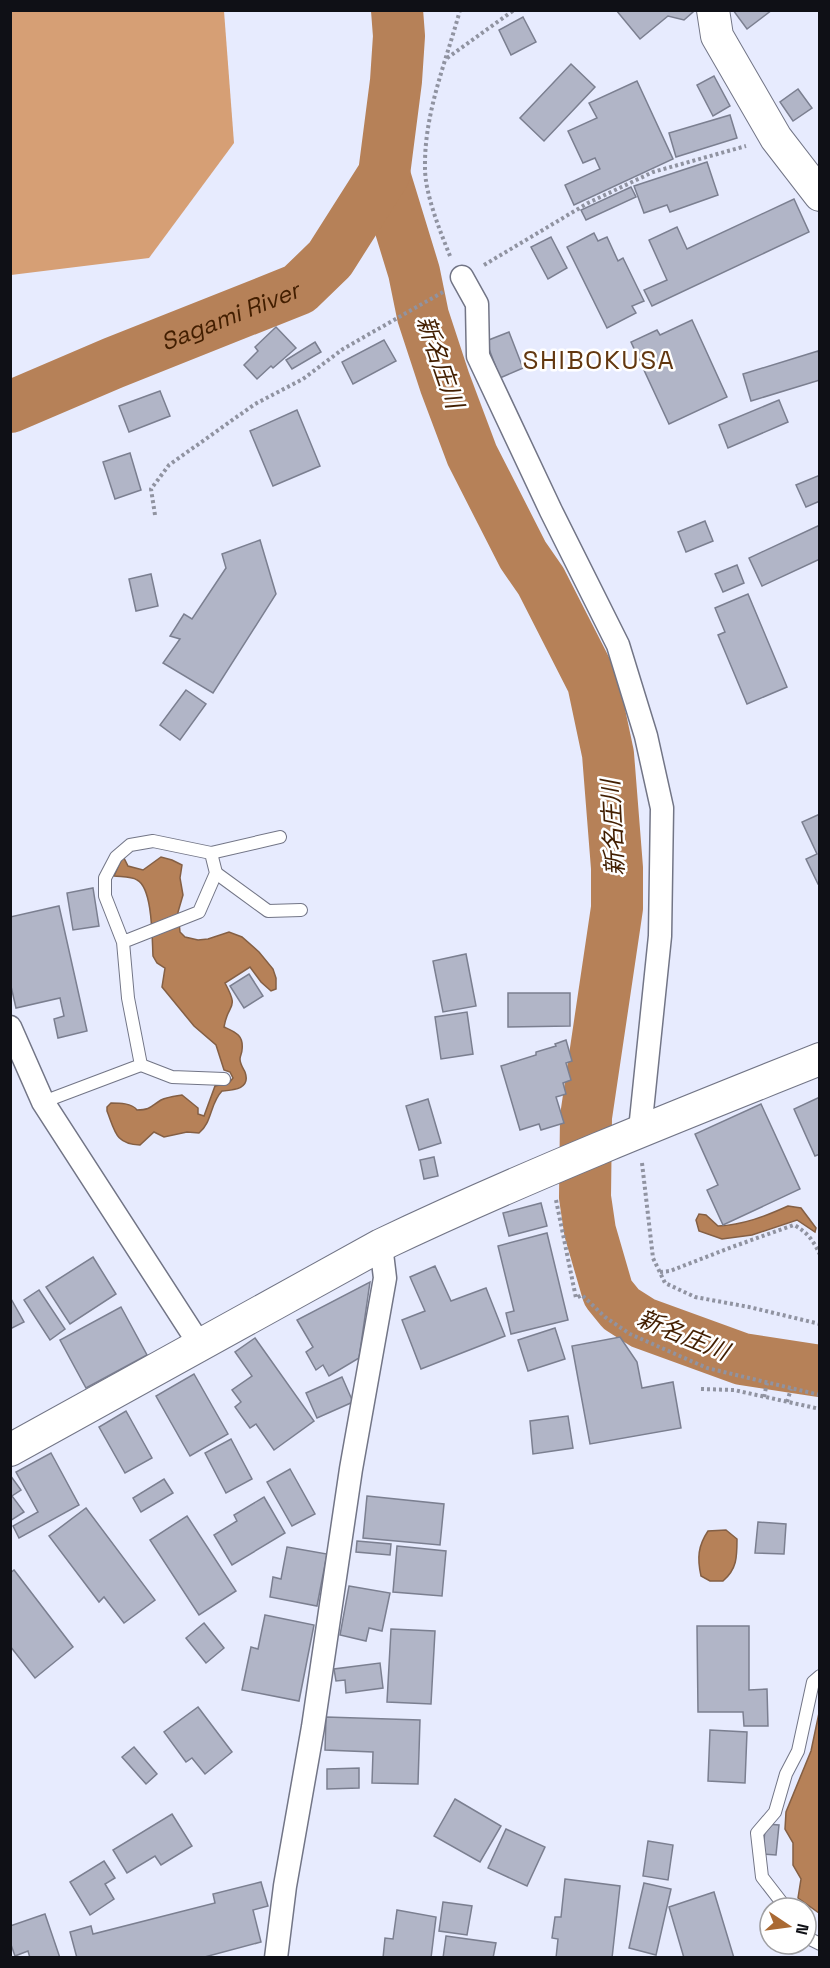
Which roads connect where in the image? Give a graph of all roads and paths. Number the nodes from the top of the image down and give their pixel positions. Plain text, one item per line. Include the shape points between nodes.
1 (460, 10) edge
2 (514, 10) edge
3 (713, 10) edge
4 (447, 58) junction
5 (776, 138) junction
6 (819, 195) edge
7 (458, 282) junction
8 (155, 515) dead end
9 (280, 837) dead end
10 (211, 853) junction
11 (216, 873) junction
12 (301, 910) dead end
13 (123, 942) junction
14 (10, 1027) edge
15 (819, 1059) edge
16 (141, 1065) junction
17 (224, 1079) dead end
18 (43, 1102) junction
19 (636, 1132) junction
20 (554, 1181) junction
21 (381, 1245) junction
22 (819, 1255) edge
23 (660, 1272) junction
24 (819, 1324) edge
25 (200, 1345) junction
26 (767, 1383) junction
27 (701, 1389) dead end
28 (791, 1389) junction
29 (819, 1395) edge
30 (764, 1397) junction
31 (787, 1402) junction
32 (819, 1409) edge
33 (10, 1450) edge
34 (819, 1676) edge
35 (777, 1896) edge
36 (276, 1958) edge

1 - 4 path
2 - 4 path
3 - 5 street via 717,36
4 - 7 path via 429,116 424,170 434,216
5 - 6 street
5 - 7 path via 653,172 588,203
7 - 8 path via 343,349 303,379 255,404 168,465 151,489
7 - 19 street via 477,304 478,356 618,645 646,736 662,808 660,936
9 - 10 lane
10 - 11 lane
10 - 13 lane via 153,841 129,845 116,856 105,878 105,896
11 - 12 lane via 268,911
11 - 13 lane via 199,912
13 - 16 lane via 128,998
14 - 18 street
15 - 19 street
16 - 17 lane via 172,1077
16 - 18 lane
18 - 25 street
19 - 20 street
19 - 23 path via 653,1258
20 - 21 street via 437,1218
20 - 26 path via 576,1298 582,1295 630,1334 707,1368
21 - 25 street
21 - 36 street via 386,1278 351,1469
22 - 23 path via 808,1236 794,1225
23 - 24 path via 665,1283 695,1297
25 - 33 street
26 - 28 path
26 - 30 path
27 - 30 path via 734,1390
28 - 29 path
28 - 31 path
30 - 31 path
31 - 32 path
34 - 35 lane via 813,1682 798,1751 786,1774 775,1812 757,1833 762,1877

